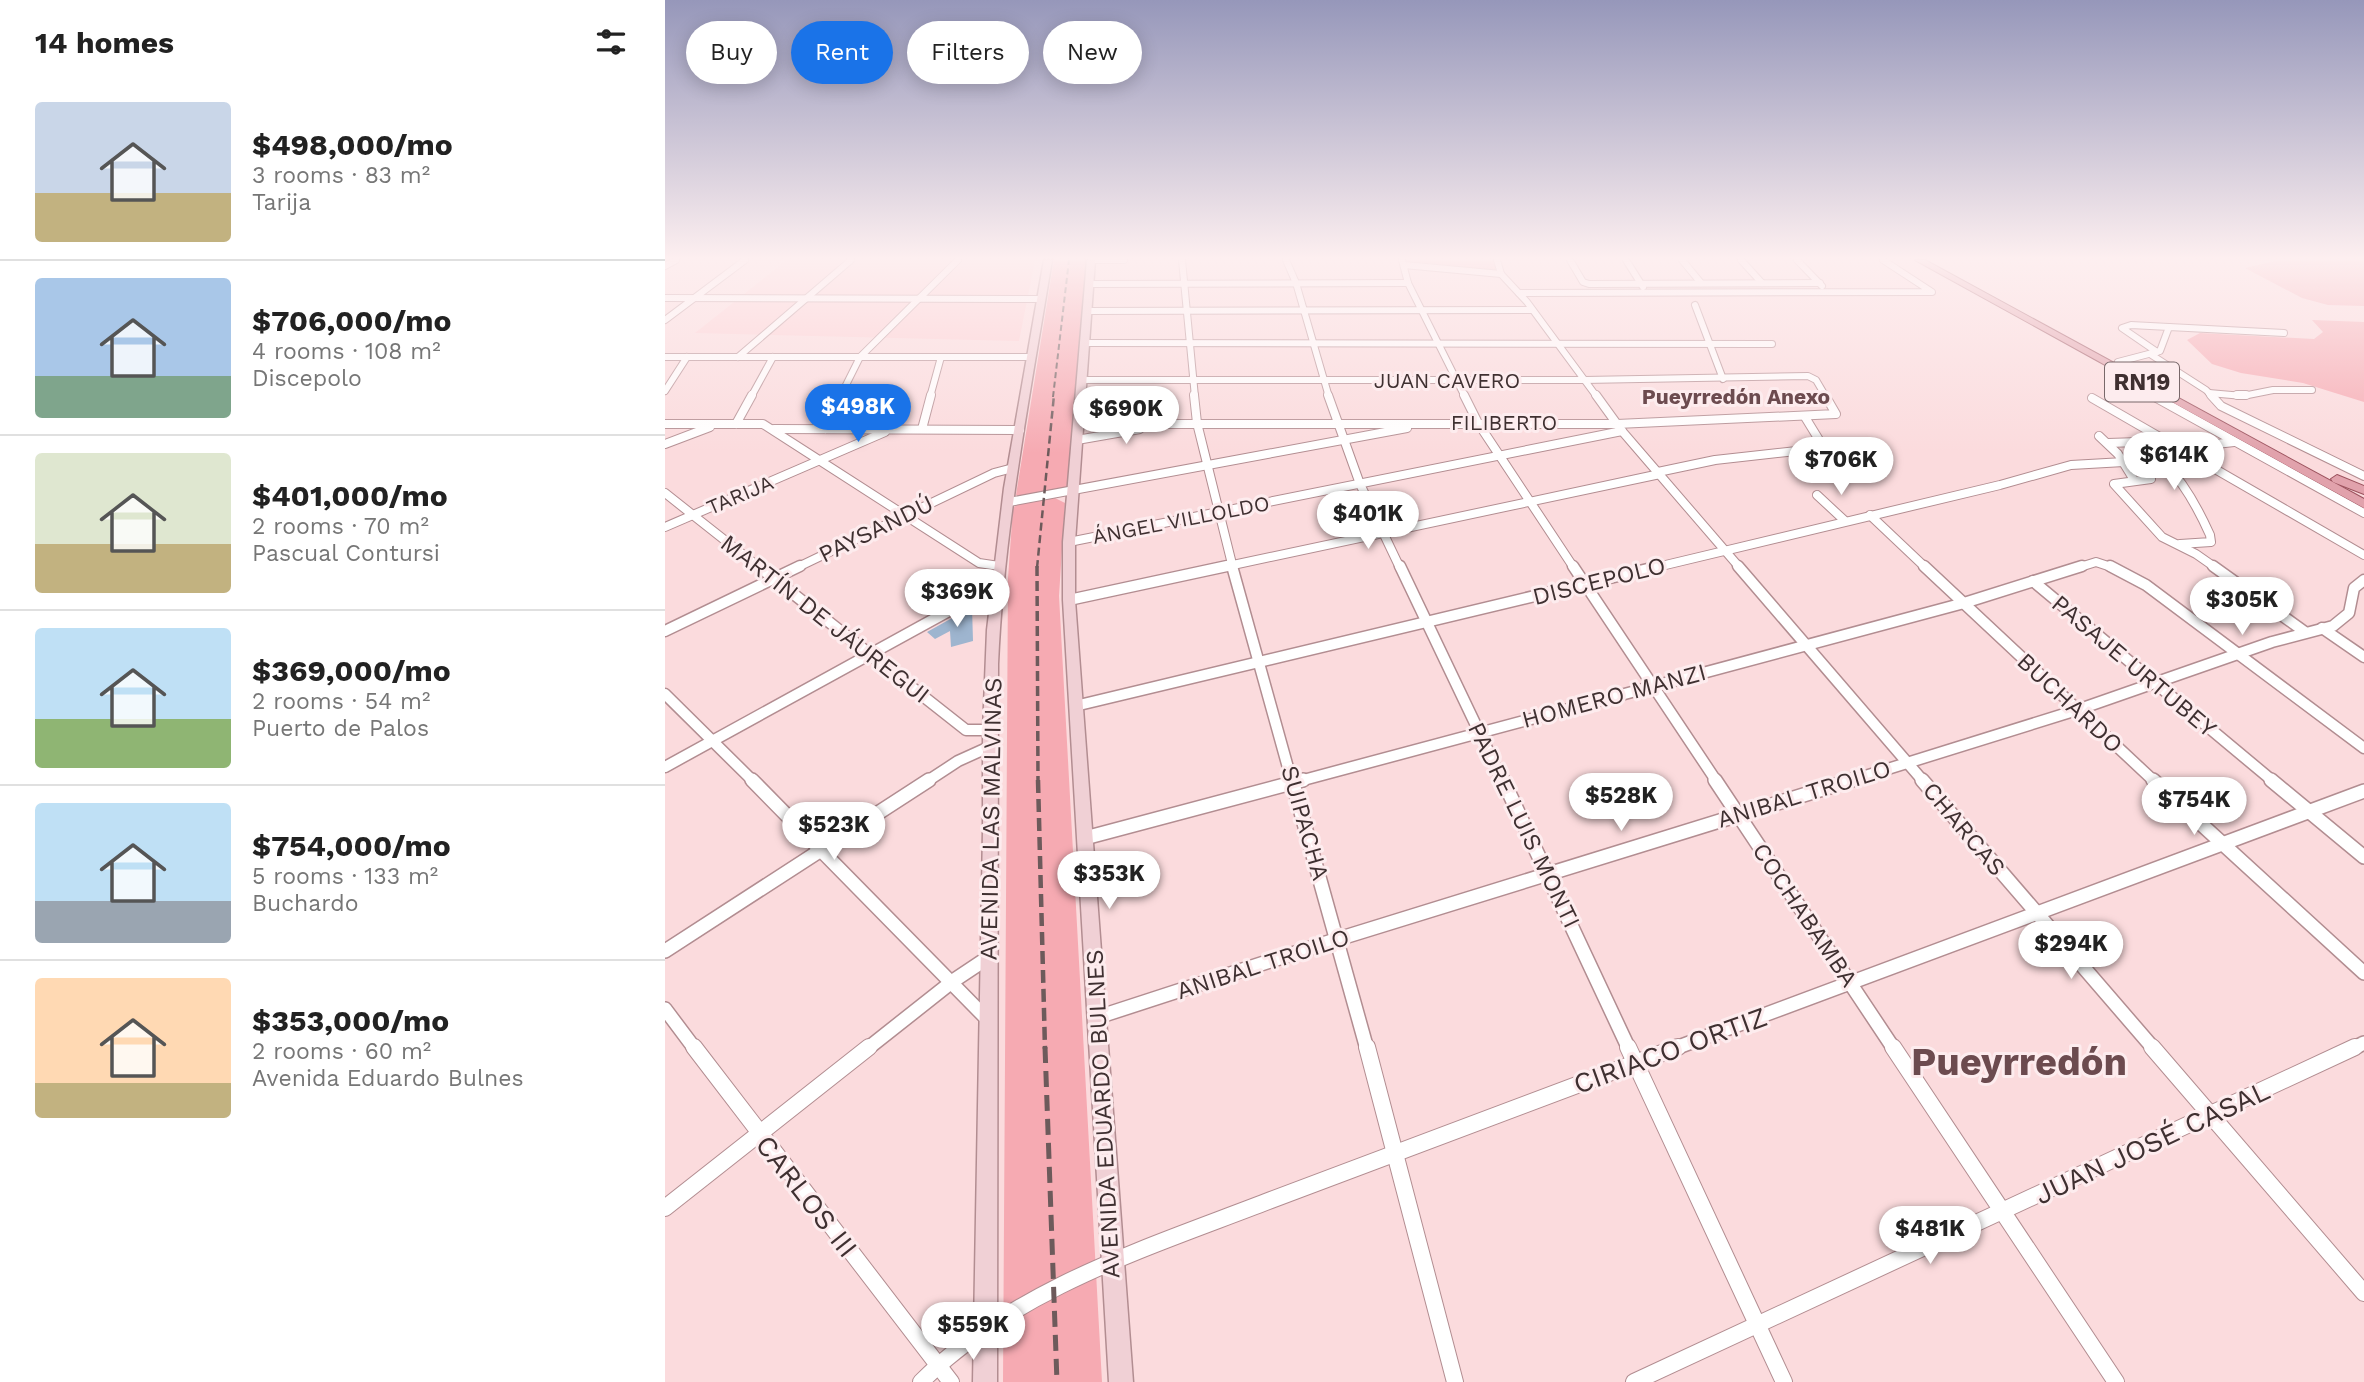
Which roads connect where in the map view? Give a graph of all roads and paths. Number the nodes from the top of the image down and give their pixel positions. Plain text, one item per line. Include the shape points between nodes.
1 (776, 324) edge
2 (893, 324) edge
3 (1037, 324) edge
4 (1086, 324) edge
5 (1189, 324) edge
6 (1308, 324) edge
7 (1429, 324) edge
8 (1543, 324) edge
9 (1703, 324) edge
10 (2034, 324) edge
11 (2049, 324) edge
12 (2169, 327) junction
13 (2284, 333) dead end
14 (1557, 342) junction
15 (1085, 343) junction
16 (1314, 343) junction
17 (1438, 343) junction
18 (1710, 343) junction
19 (1191, 344) junction
20 (1772, 344) dead end
21 (2154, 353) junction
22 (665, 357) edge
23 (687, 357) junction
24 (738, 357) junction
25 (773, 357) junction
26 (860, 357) junction
27 (941, 357) junction
28 (1032, 357) junction
29 (2118, 362) junction
30 (1723, 379) junction
31 (1081, 380) junction
32 (1584, 380) junction
33 (2123, 380) dead end
34 (1193, 381) junction
35 (1324, 381) junction
36 (1457, 381) junction
37 (2312, 390) dead end
38 (665, 391) edge
39 (2209, 393) junction
40 (2092, 398) dead end
41 (1836, 414) joint
42 (1805, 417) junction
43 (1170, 423) junction
44 (1197, 423) junction
45 (1336, 423) junction
46 (1419, 423) junction
47 (1478, 423) junction
48 (716, 424) junction
49 (736, 424) junction
50 (665, 427) edge
51 (1619, 427) junction
52 (771, 429) junction
53 (825, 429) junction
54 (891, 429) junction
55 (922, 429) junction
56 (1020, 429) junction
57 (703, 430) junction
58 (1077, 432) junction
59 (2099, 436) dead end
60 (1342, 440) junction
61 (2240, 440) junction
62 (2169, 441) junction
63 (2143, 442) junction
64 (2108, 443) junction
65 (665, 444) edge
66 (2181, 448) junction
67 (1500, 456) junction
68 (822, 460) junction
69 (2124, 462) junction
70 (1207, 465) junction
71 (1013, 468) junction
72 (1659, 473) junction
73 (2364, 476) edge
74 (2151, 479) dead end
75 (2134, 480) junction
76 (1360, 484) junction
77 (1073, 491) junction
78 (2364, 492) edge
79 (665, 493) edge
80 (1817, 495) dead end
81 (1009, 502) junction
82 (1530, 502) junction
83 (2364, 504) edge
84 (1218, 512) junction
85 (2364, 513) edge
86 (693, 515) junction
87 (1870, 515) junction
88 (902, 516) junction
89 (1845, 521) junction
90 (665, 527) edge
91 (1384, 533) junction
92 (1069, 542) junction
93 (2177, 544) junction
94 (1726, 550) junction
95 (2364, 555) edge
96 (1232, 565) junction
97 (999, 566) junction
98 (772, 579) junction
99 (2364, 580) edge
100 (2033, 581) junction
101 (1586, 584) junction
102 (997, 588) junction
103 (1069, 600) junction
104 (1964, 603) junction
105 (1426, 622) junction
106 (2322, 628) junction
107 (665, 631) edge
108 (2305, 632) junction
109 (1807, 643) junction
110 (2239, 655) junction
111 (869, 656) junction
112 (2364, 657) edge
113 (1257, 661) junction
114 (2155, 684) junction
115 (1652, 686) junction
116 (665, 694) edge
117 (1075, 706) junction
118 (2077, 710) junction
119 (1479, 731) junction
120 (990, 739) junction
121 (712, 741) junction
122 (2364, 748) edge
123 (1908, 762) junction
124 (665, 767) edge
125 (1293, 781) junction
126 (2364, 791) edge
127 (2309, 811) junction
128 (1738, 814) junction
129 (1085, 838) junction
130 (2223, 844) junction
131 (823, 850) junction
132 (2364, 858) edge
133 (1548, 874) junction
134 (2036, 913) junction
135 (1338, 939) junction
136 (665, 951) edge
137 (989, 957) junction
138 (2364, 974) edge
139 (953, 981) junction
140 (1850, 982) junction
141 (665, 1009) edge
142 (1098, 1017) junction
143 (988, 1020) junction
144 (2364, 1043) edge
145 (1636, 1062) junction
146 (2210, 1115) junction
147 (759, 1134) junction
148 (1394, 1153) junction
149 (665, 1208) edge
150 (2003, 1211) junction
151 (1112, 1263) junction
152 (2364, 1293) edge
153 (1758, 1325) junction
154 (986, 1329) junction
155 (938, 1364) junction
156 (921, 1382) edge
157 (951, 1382) edge
158 (985, 1382) edge
159 (1121, 1382) edge
160 (1455, 1382) edge
161 (1634, 1382) edge
162 (1784, 1382) edge
163 (2116, 1382) edge

1 - 24 street
2 - 26 street
3 - 28 main road, AVENIDA LAS MALVINAS
4 - 15 main road, AVENIDA EDUARDO BULNES
5 - 19 street, SUIPACHA
6 - 16 street, PADRE LUIS MONTI
7 - 17 street, COCHABAMBA
8 - 14 street, CHARCAS
9 - 18 street
10 - 61 main road, RN19
11 - 29 main road, RN19
12 - 13 street
12 - 21 street via 2161,350
12 - 21 street via 2122,328
14 - 17 street
14 - 18 street
14 - 32 street, CHARCAS
15 - 19 street
15 - 31 main road, AVENIDA EDUARDO BULNES
16 - 17 street
16 - 19 street
16 - 35 street, PADRE LUIS MONTI
17 - 36 street, COCHABAMBA
18 - 20 street
18 - 30 street
19 - 34 street, SUIPACHA
21 - 29 street
21 - 39 street
22 - 23 street
23 - 24 street
23 - 38 street
24 - 25 street
25 - 26 street
25 - 49 street
26 - 27 street
26 - 53 street
27 - 28 street
27 - 55 street
28 - 56 main road, AVENIDA LAS MALVINAS
29 - 78 main road, RN19
30 - 32 street, JUAN CAVERO
30 - 41 street, JUAN CAVERO via 1813,377
31 - 34 street, JUAN CAVERO
31 - 58 main road, AVENIDA EDUARDO BULNES
32 - 36 street, JUAN CAVERO
32 - 51 street, CHARCAS
33 - 61 street
34 - 35 street, JUAN CAVERO
34 - 44 street, SUIPACHA
35 - 36 street, JUAN CAVERO
35 - 45 street, PADRE LUIS MONTI
36 - 47 street, COCHABAMBA
37 - 39 street via 2238,396
39 - 73 street via 2221,406
40 - 62 street
41 - 42 street, FILIBERTO
42 - 51 street, FILIBERTO
42 - 72 street via 1824,448 1715,460
43 - 44 street, FILIBERTO
43 - 58 street, FILIBERTO
43 - 58 street, FILIBERTO
44 - 45 street, FILIBERTO
44 - 70 street, SUIPACHA
45 - 46 street, FILIBERTO
45 - 60 street, PADRE LUIS MONTI
46 - 47 street, FILIBERTO
46 - 60 street
47 - 51 street, FILIBERTO
47 - 67 street, COCHABAMBA
48 - 49 street
48 - 50 street
48 - 57 street
49 - 52 street via 762,424
50 - 57 street
51 - 67 street, ÁNGEL VILLOLDO
51 - 72 street, CHARCAS
52 - 53 street
52 - 68 street
53 - 54 street
54 - 55 street
54 - 68 street, TARIJA
55 - 56 street
56 - 71 main road, AVENIDA LAS MALVINAS
57 - 65 street
58 - 77 main road, AVENIDA EDUARDO BULNES
59 - 64 street
60 - 70 street
60 - 76 street, PADRE LUIS MONTI
61 - 66 street
61 - 83 main road, RN19
61 - 85 street
62 - 63 street
62 - 66 street
63 - 64 street
63 - 93 street via 2188,486 2210,535 2211,542
64 - 69 street
66 - 95 street
67 - 76 street, ÁNGEL VILLOLDO
67 - 82 street, COCHABAMBA
68 - 86 street, TARIJA
68 - 88 street
69 - 75 street
69 - 87 street, DISCEPOLO via 2062,467
70 - 77 street
70 - 84 street, SUIPACHA
71 - 81 main road, AVENIDA LAS MALVINAS
71 - 88 street, PAYSANDÚ
72 - 82 street
72 - 94 street, CHARCAS
74 - 75 street
75 - 93 street via 2114,484 2162,537
76 - 84 street, ÁNGEL VILLOLDO
76 - 91 street, PADRE LUIS MONTI
77 - 81 street
77 - 92 main road, AVENIDA EDUARDO BULNES
79 - 86 street, MARTÍN DE JÁUREGUI
80 - 89 street
81 - 97 main road, AVENIDA LAS MALVINAS
82 - 91 street
82 - 101 street, COCHABAMBA
84 - 92 street, ÁNGEL VILLOLDO
84 - 96 street, SUIPACHA
86 - 90 street, TARIJA
86 - 98 street, MARTÍN DE JÁUREGUI
87 - 89 street, DISCEPOLO
87 - 104 street, BUCHARDO
88 - 97 street via 979,563
88 - 98 street, PAYSANDÚ
89 - 94 street, DISCEPOLO
91 - 96 street
91 - 105 street, PADRE LUIS MONTI
92 - 103 main road, AVENIDA EDUARDO BULNES
93 - 108 street
94 - 101 street, DISCEPOLO
94 - 109 street, CHARCAS
96 - 103 street
96 - 113 street, SUIPACHA
97 - 102 main road, AVENIDA LAS MALVINAS
98 - 107 street, PAYSANDÚ
98 - 111 street, MARTÍN DE JÁUREGUI
99 - 106 street, ANIBAL TROILO via 2354,588 2349,613 2333,626
100 - 104 street, HOMERO MANZI
100 - 110 street, HOMERO MANZI via 2101,562 2146,585
100 - 114 street, PASAJE URTUBEY
101 - 105 street, DISCEPOLO
101 - 115 street, COCHABAMBA
102 - 111 street
102 - 120 main road, AVENIDA LAS MALVINAS
103 - 117 main road, AVENIDA EDUARDO BULNES
104 - 109 street, HOMERO MANZI
104 - 118 street, BUCHARDO
105 - 113 street, DISCEPOLO
105 - 119 street, PADRE LUIS MONTI
106 - 108 street, ANIBAL TROILO
106 - 112 street
108 - 110 street, ANIBAL TROILO
109 - 115 street, HOMERO MANZI
109 - 123 street, CHARCAS
110 - 114 street, ANIBAL TROILO
110 - 122 street
111 - 120 street, MARTÍN DE JÁUREGUI via 965,730
111 - 121 street
113 - 117 street, DISCEPOLO
113 - 125 street, SUIPACHA
114 - 118 street, ANIBAL TROILO
114 - 127 street, PASAJE URTUBEY
115 - 119 street, HOMERO MANZI
115 - 128 street, COCHABAMBA
116 - 121 street
117 - 129 main road, AVENIDA EDUARDO BULNES
118 - 123 street, ANIBAL TROILO
118 - 130 street, BUCHARDO
119 - 125 street, HOMERO MANZI
119 - 133 street, PADRE LUIS MONTI
120 - 131 street
120 - 137 main road, AVENIDA LAS MALVINAS
121 - 124 street
121 - 131 street
123 - 128 street, ANIBAL TROILO
123 - 134 street, CHARCAS
125 - 129 street, HOMERO MANZI
125 - 135 street, SUIPACHA
126 - 127 street, CIRIACO ORTIZ
127 - 130 street, CIRIACO ORTIZ
127 - 132 street, PASAJE URTUBEY
128 - 133 street, ANIBAL TROILO
128 - 140 street, COCHABAMBA
129 - 142 main road, AVENIDA EDUARDO BULNES
130 - 134 street, CIRIACO ORTIZ
130 - 138 street, BUCHARDO
131 - 136 street
131 - 139 street
133 - 135 street, ANIBAL TROILO
133 - 145 street, PADRE LUIS MONTI
134 - 140 street, CIRIACO ORTIZ
134 - 146 street, CHARCAS
135 - 142 street, ANIBAL TROILO
135 - 148 street, SUIPACHA
137 - 139 street
137 - 143 main road, AVENIDA LAS MALVINAS
139 - 143 street
139 - 147 street
140 - 145 street, CIRIACO ORTIZ
140 - 150 street, COCHABAMBA
141 - 147 street, CARLOS III
142 - 151 main road, AVENIDA EDUARDO BULNES
143 - 154 main road, AVENIDA LAS MALVINAS
144 - 146 street, JUAN JOSÉ CASAL
145 - 148 street, CIRIACO ORTIZ
145 - 153 street, PADRE LUIS MONTI
146 - 150 street, JUAN JOSÉ CASAL
146 - 152 street, CHARCAS
147 - 149 street
147 - 155 street, CARLOS III
148 - 151 street, CIRIACO ORTIZ
148 - 160 street, SUIPACHA
150 - 153 street, JUAN JOSÉ CASAL
150 - 163 street, COCHABAMBA
151 - 154 street, CIRIACO ORTIZ via 1063,1283
151 - 159 main road, AVENIDA EDUARDO BULNES
153 - 161 street, JUAN JOSÉ CASAL
153 - 162 street, PADRE LUIS MONTI
154 - 155 street, CIRIACO ORTIZ
154 - 158 main road, AVENIDA LAS MALVINAS
155 - 156 street, CIRIACO ORTIZ
155 - 157 street, CARLOS III

